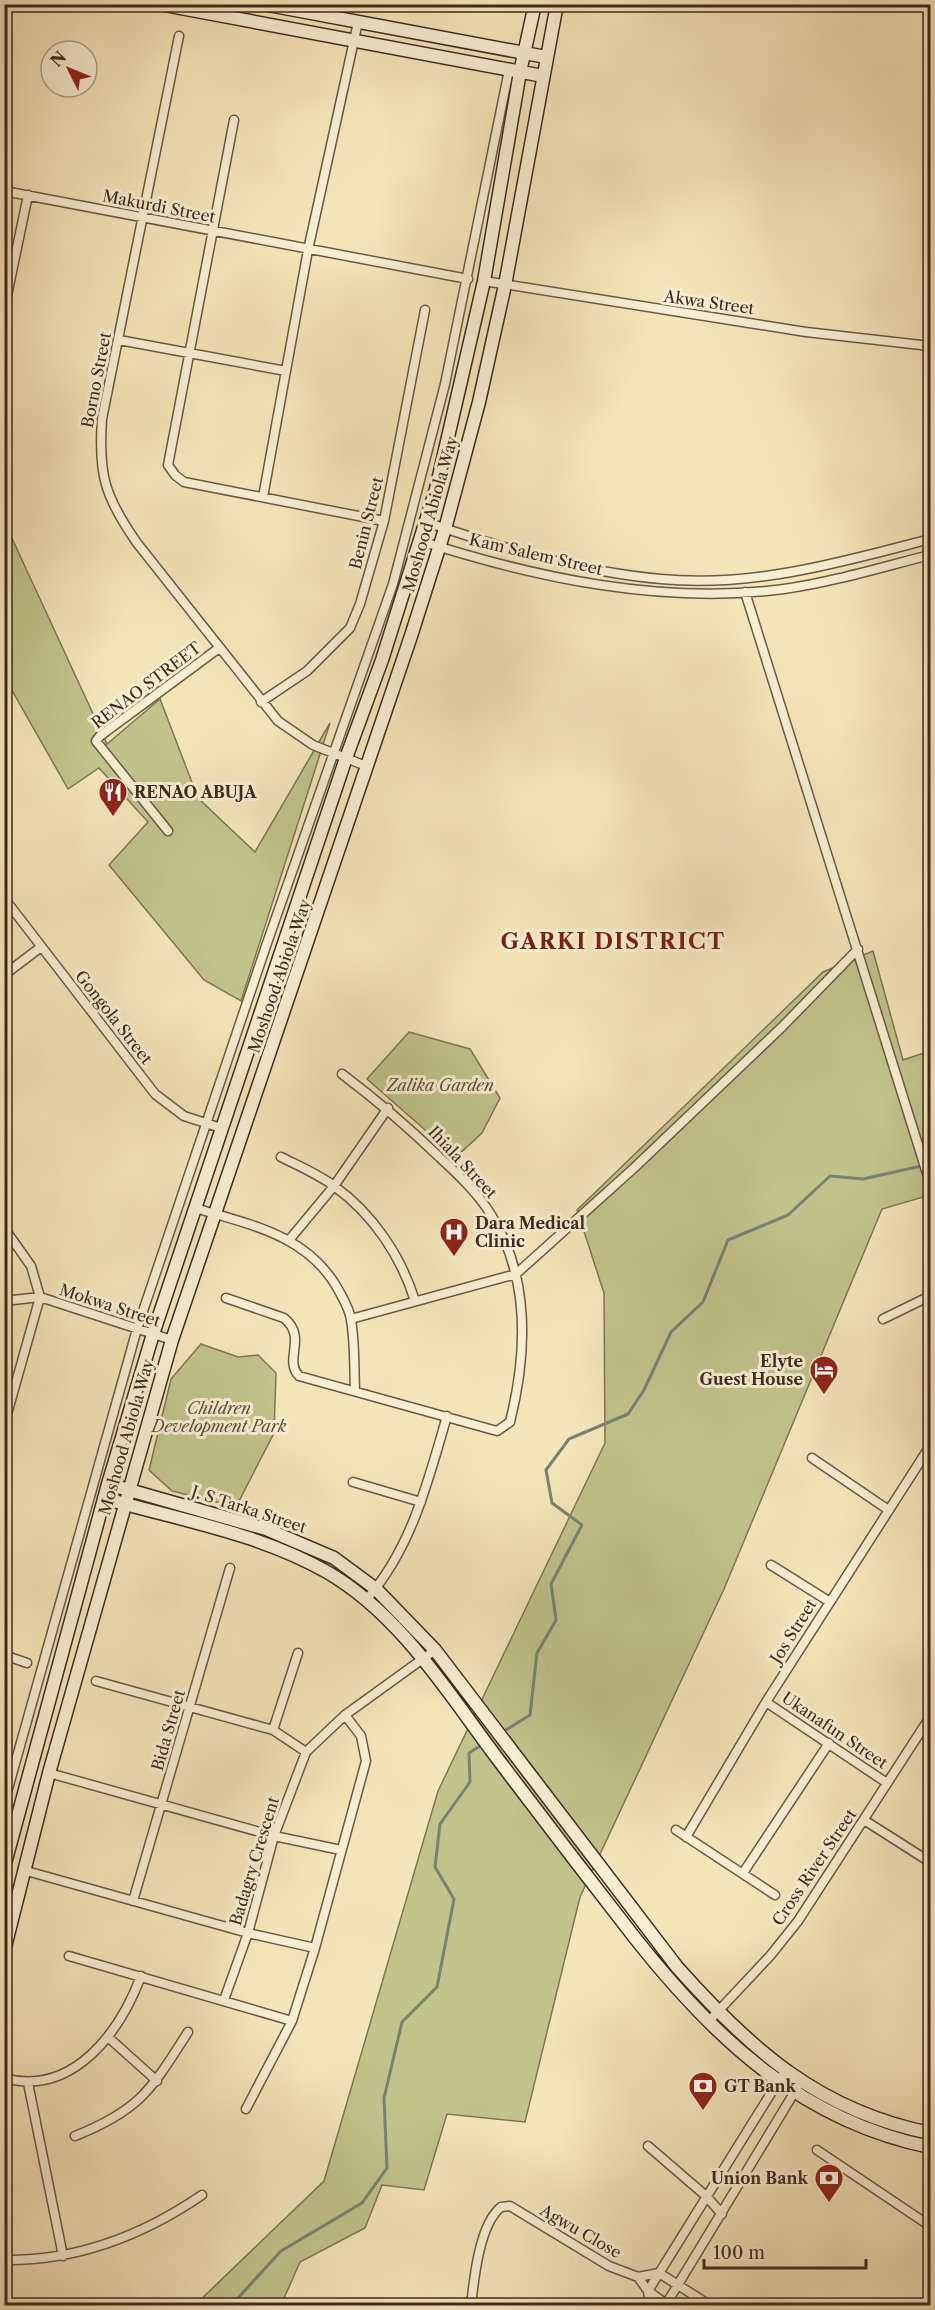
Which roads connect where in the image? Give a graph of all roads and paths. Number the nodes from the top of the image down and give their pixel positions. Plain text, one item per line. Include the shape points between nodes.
1 (159, 4) edge
2 (263, 4) edge
3 (535, 4) edge
4 (557, 4) edge
5 (358, 22) junction
6 (179, 36) dead end
7 (353, 40) junction
8 (524, 53) junction
9 (546, 57) junction
10 (514, 71) junction
11 (543, 76) junction
12 (234, 120) dead end
13 (4, 190) edge
14 (28, 195) junction
15 (143, 219) junction
16 (212, 232) junction
17 (308, 250) junction
18 (468, 279) junction
19 (484, 281) junction
20 (505, 285) junction
21 (4, 310) edge
22 (426, 310) dead end
23 (119, 340) junction
24 (930, 346) edge
25 (189, 353) junction
26 (286, 371) junction
27 (263, 497) junction
28 (384, 521) junction
29 (426, 522) junction
30 (445, 529) junction
31 (930, 539) edge
32 (421, 541) junction
33 (440, 547) junction
34 (930, 555) edge
35 (745, 592) junction
36 (219, 648) junction
37 (261, 702) junction
38 (340, 756) junction
39 (366, 766) junction
40 (168, 831) dead end
41 (4, 898) edge
42 (41, 947) junction
43 (858, 949) junction
44 (4, 975) edge
45 (342, 1074) dead end
46 (388, 1108) junction
47 (205, 1124) junction
48 (221, 1128) junction
49 (281, 1157) dead end
50 (930, 1183) edge
51 (334, 1186) junction
52 (195, 1208) junction
53 (215, 1214) junction
54 (4, 1228) edge
55 (291, 1239) junction
56 (516, 1274) junction
57 (930, 1296) edge
58 (40, 1297) junction
59 (226, 1298) dead end
60 (415, 1300) junction
61 (4, 1301) edge
62 (351, 1319) junction
63 (883, 1319) dead end
64 (137, 1329) junction
65 (153, 1334) junction
66 (172, 1340) junction
67 (355, 1390) junction
68 (119, 1393) junction
69 (134, 1398) junction
70 (447, 1416) junction
71 (4, 1425) edge
72 (930, 1446) edge
73 (812, 1458) dead end
74 (353, 1482) dead end
75 (108, 1484) junction
76 (128, 1489) junction
77 (104, 1498) junction
78 (421, 1502) junction
79 (123, 1504) junction
80 (887, 1509) junction
81 (771, 1565) dead end
82 (230, 1568) dead end
83 (376, 1589) junction
84 (366, 1600) junction
85 (830, 1602) junction
86 (435, 1650) junction
87 (298, 1653) dead end
88 (4, 1655) edge
89 (422, 1659) junction
90 (27, 1663) dead end
91 (96, 1681) dead end
92 (766, 1702) junction
93 (190, 1708) junction
94 (345, 1715) junction
95 (930, 1717) edge
96 (273, 1730) junction
97 (829, 1743) junction
98 (306, 1752) junction
99 (49, 1773) junction
100 (887, 1783) junction
101 (4, 1803) edge
102 (162, 1804) junction
103 (864, 1820) junction
104 (676, 1830) dead end
105 (274, 1836) junction
106 (686, 1837) junction
107 (341, 1850) junction
108 (930, 1862) edge
109 (4, 1867) edge
110 (24, 1870) junction
111 (743, 1873) junction
112 (775, 1895) dead end
113 (133, 1901) junction
114 (248, 1933) junction
115 (315, 1948) junction
116 (4, 1951) edge
117 (69, 1956) dead end
118 (141, 1976) junction
119 (224, 2000) junction
120 (717, 2012) junction
121 (292, 2021) junction
122 (708, 2022) junction
123 (188, 2032) dead end
124 (109, 2038) junction
125 (784, 2071) junction
126 (4, 2078) edge
127 (157, 2081) junction
128 (777, 2082) junction
129 (28, 2083) junction
130 (798, 2088) junction
131 (246, 2109) dead end
132 (930, 2133) edge
133 (75, 2136) dead end
134 (648, 2146) dead end
135 (930, 2147) edge
136 (817, 2150) dead end
137 (202, 2195) dead end
138 (706, 2196) junction
139 (722, 2214) junction
140 (930, 2226) edge
141 (63, 2256) junction
142 (4, 2260) edge
143 (659, 2273) junction
144 (638, 2277) junction
145 (679, 2285) junction
146 (648, 2291) junction
147 (667, 2305) edge
148 (471, 2306) edge
149 (650, 2306) edge
150 (711, 2306) edge

1 - 7 main road
2 - 5 main road
3 - 8 main road, Moshood Abiola Way
4 - 9 main road, Moshood Abiola Way
5 - 7 street
5 - 8 main road
6 - 15 street, Borno Street
7 - 10 main road
7 - 17 street
8 - 9 main road
8 - 10 main road, Moshood Abiola Way
9 - 11 main road, Moshood Abiola Way
10 - 11 main road
10 - 18 street
10 - 19 main road, Moshood Abiola Way
11 - 20 main road, Moshood Abiola Way
12 - 16 street
13 - 14 street, Makurdi Street
14 - 15 street, Makurdi Street
14 - 21 street
15 - 16 street, Makurdi Street
15 - 23 street, Borno Street
16 - 17 street, Makurdi Street
16 - 25 street
17 - 18 street, Makurdi Street
17 - 26 street
18 - 38 street via 393,584
19 - 20 street, Akwa Street
19 - 29 main road, Moshood Abiola Way via 458,405
20 - 24 street, Akwa Street via 806,332
20 - 30 main road, Moshood Abiola Way
22 - 28 street, Benin Street
23 - 25 street
23 - 36 street, Borno Street via 100,447 108,494 137,543
25 - 26 street
25 - 27 street via 168,465 184,482
26 - 27 street
27 - 28 street
28 - 37 street, Benin Street via 350,628 307,670
29 - 30 street, Kam Salem Street
29 - 32 main road, Moshood Abiola Way
30 - 31 street, Kam Salem Street via 570,565 662,580 770,575 835,564
30 - 33 main road, Moshood Abiola Way
32 - 33 street, Kam Salem Street
32 - 38 main road, Moshood Abiola Way via 382,660
33 - 35 street, Kam Salem Street via 592,584 654,591
33 - 39 main road, Moshood Abiola Way
34 - 35 street, Kam Salem Street via 784,589
35 - 43 street
36 - 37 street, Borno Street
36 - 40 street, RENAO STREET via 96,741
37 - 38 street, Borno Street via 295,735
38 - 39 street, Borno Street
38 - 47 street
38 - 48 main road, Moshood Abiola Way
39 - 53 main road, Moshood Abiola Way
41 - 42 street, Gongola Street
42 - 44 street
42 - 47 street, Gongola Street via 155,1094 184,1116
43 - 50 street
43 - 56 street via 634,1168
45 - 46 street, Ihiala Street
46 - 51 street
46 - 56 street, Ihiala Street via 486,1207
47 - 48 street, Gongola Street
47 - 64 street
48 - 52 main road, Moshood Abiola Way
49 - 51 street
51 - 55 street
51 - 60 street via 392,1247
52 - 53 street
52 - 65 main road, Moshood Abiola Way
53 - 55 street
53 - 66 main road, Moshood Abiola Way
54 - 58 street via 31,1266
55 - 62 street via 325,1270
56 - 60 street
56 - 70 street, Ihiala Street via 524,1340 510,1422 497,1431
57 - 63 street
58 - 61 street
58 - 64 street, Mokwa Street
58 - 71 street
59 - 67 street, Ihiala Street via 284,1318 290,1324 296,1344 293,1364 299,1376
60 - 62 street
62 - 67 street
64 - 65 street, Mokwa Street
64 - 68 street
65 - 66 street, Mokwa Street
65 - 69 main road, Moshood Abiola Way
66 - 76 main road, Moshood Abiola Way
67 - 70 street, Ihiala Street
68 - 69 street
68 - 101 street
69 - 75 main road, Moshood Abiola Way
70 - 78 street
72 - 80 street, Jos Street
73 - 80 street
74 - 78 street
75 - 76 main road, J. S Tarka Street
75 - 77 main road, Moshood Abiola Way
76 - 79 main road, Moshood Abiola Way
76 - 83 main road, J. S Tarka Street via 232,1518 299,1542 334,1558
77 - 79 main road, J. S Tarka Street
77 - 109 main road, Moshood Abiola Way
78 - 83 street via 402,1548
79 - 84 main road, J. S Tarka Street via 262,1542 327,1572
79 - 99 main road, Moshood Abiola Way
80 - 85 street, Jos Street
81 - 85 street
82 - 93 street, Bida Street
83 - 84 street
83 - 86 main road, J. S Tarka Street
84 - 89 main road, J. S Tarka Street
85 - 92 street, Jos Street
86 - 89 street, Badagry Crescent
86 - 120 main road, J. S Tarka Street via 677,1968
87 - 96 street
88 - 90 street
89 - 94 street, Badagry Crescent
89 - 122 main road, J. S Tarka Street via 664,1975
91 - 93 street
92 - 97 street, Ukanafun Street
92 - 106 street, Jos Street
93 - 96 street
93 - 102 street, Bida Street
94 - 98 street, Badagry Crescent
94 - 107 street via 361,1736 366,1761
95 - 100 street, Cross River Street
96 - 98 street
97 - 100 street, Ukanafun Street
97 - 111 street
98 - 105 street, Badagry Crescent
99 - 102 street
99 - 110 main road, Moshood Abiola Way
100 - 103 street, Cross River Street
102 - 105 street
102 - 113 street, Bida Street
103 - 108 street
103 - 120 street, Cross River Street via 798,1921
104 - 106 street
105 - 107 street
105 - 114 street, Badagry Crescent
106 - 111 street
107 - 115 street
110 - 113 street
110 - 116 main road, Moshood Abiola Way
111 - 112 street
113 - 114 street
114 - 115 street
114 - 119 street, Badagry Crescent
115 - 121 street
117 - 118 street
118 - 119 street
118 - 124 street
119 - 121 street
120 - 122 street, Cross River Street
120 - 125 main road, J. S Tarka Street
121 - 131 street
122 - 128 main road, J. S Tarka Street
123 - 127 street
124 - 127 street
124 - 129 street via 81,2063 60,2075
125 - 128 street
125 - 130 main road, J. S Tarka Street
126 - 129 street
127 - 133 street via 112,2122
128 - 130 main road, J. S Tarka Street
128 - 138 street
129 - 141 street
130 - 132 main road
130 - 135 main road via 885,2135
130 - 139 street
134 - 138 street
136 - 140 street
137 - 141 street via 165,2220 130,2236
138 - 139 street
138 - 143 street
139 - 145 street
141 - 142 street
143 - 144 street
143 - 145 street
143 - 146 street
144 - 146 street
144 - 148 street, Agwu Close via 609,2266 510,2206 497,2210 487,2228
145 - 147 street
145 - 150 street
146 - 147 street
146 - 149 street

